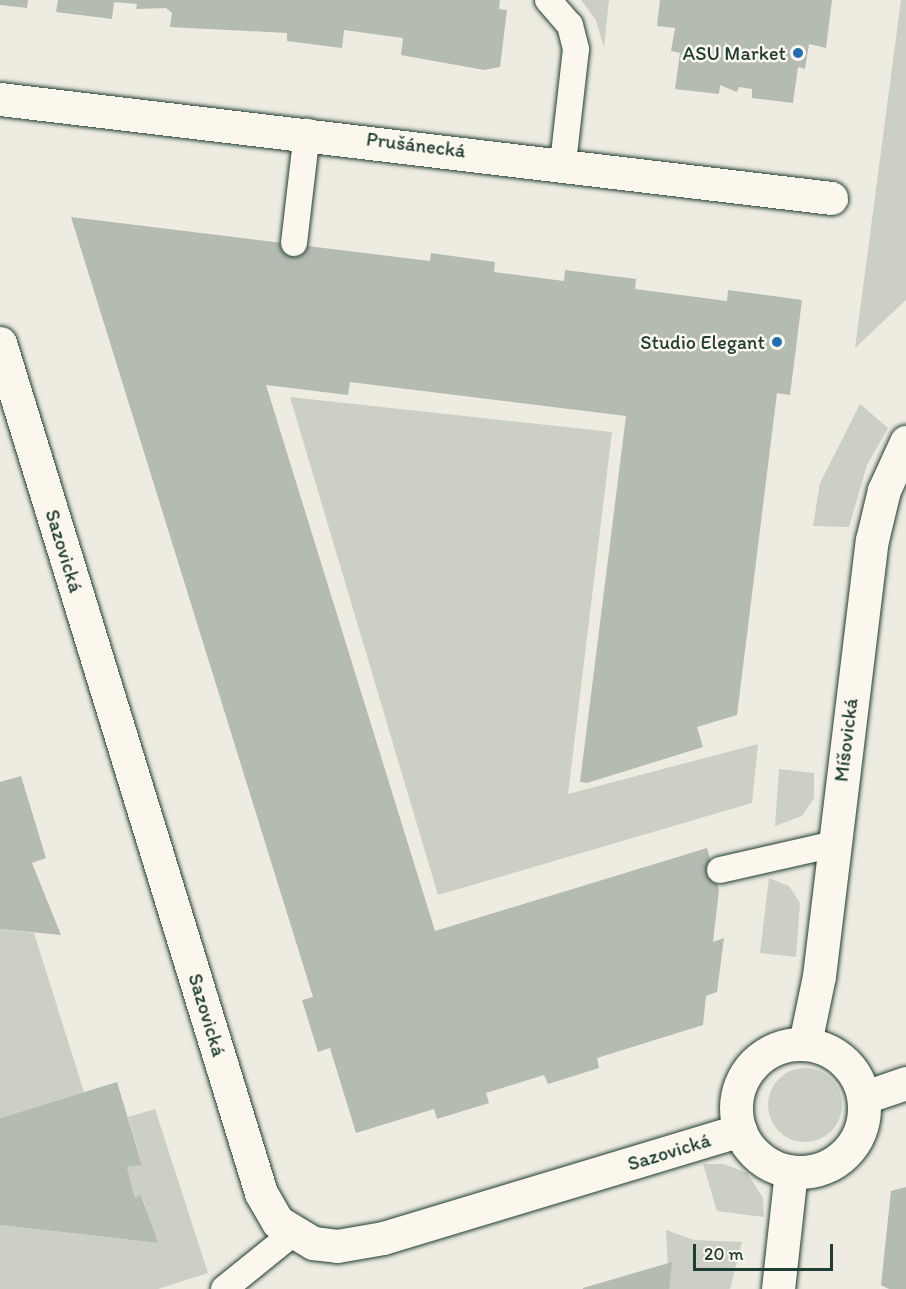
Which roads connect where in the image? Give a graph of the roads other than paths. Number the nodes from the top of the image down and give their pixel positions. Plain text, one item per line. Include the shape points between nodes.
1 (548, 0) edge
2 (0, 99) edge
3 (307, 132) junction
4 (563, 163) junction
5 (831, 198) dead end
6 (294, 243) dead end
7 (0, 343) edge
8 (906, 442) edge
9 (834, 844) junction
10 (720, 870) dead end
11 (805, 1043) junction
12 (906, 1083) edge
13 (865, 1097) junction
14 (740, 1130) junction
15 (791, 1172) junction
16 (292, 1234) junction
17 (224, 1289) edge
18 (778, 1289) edge

1 - 4 lane via 570,25 576,49
2 - 3 street, Prušánecká
3 - 4 street, Prušánecká
3 - 6 lane
4 - 5 street, Prušánecká
7 - 16 street, Sazovická via 261,1193
8 - 9 street, Míšovická via 884,490 872,540
9 - 10 lane
9 - 11 street, Míšovická
11 - 13 street via 844,1060
11 - 14 street via 784,1045 749,1069 735,1109
12 - 13 street
13 - 15 street via 859,1136 848,1153 822,1169
14 - 15 street via 760,1159
14 - 16 street, Sazovická via 383,1238 337,1246
15 - 18 street
16 - 17 lane

